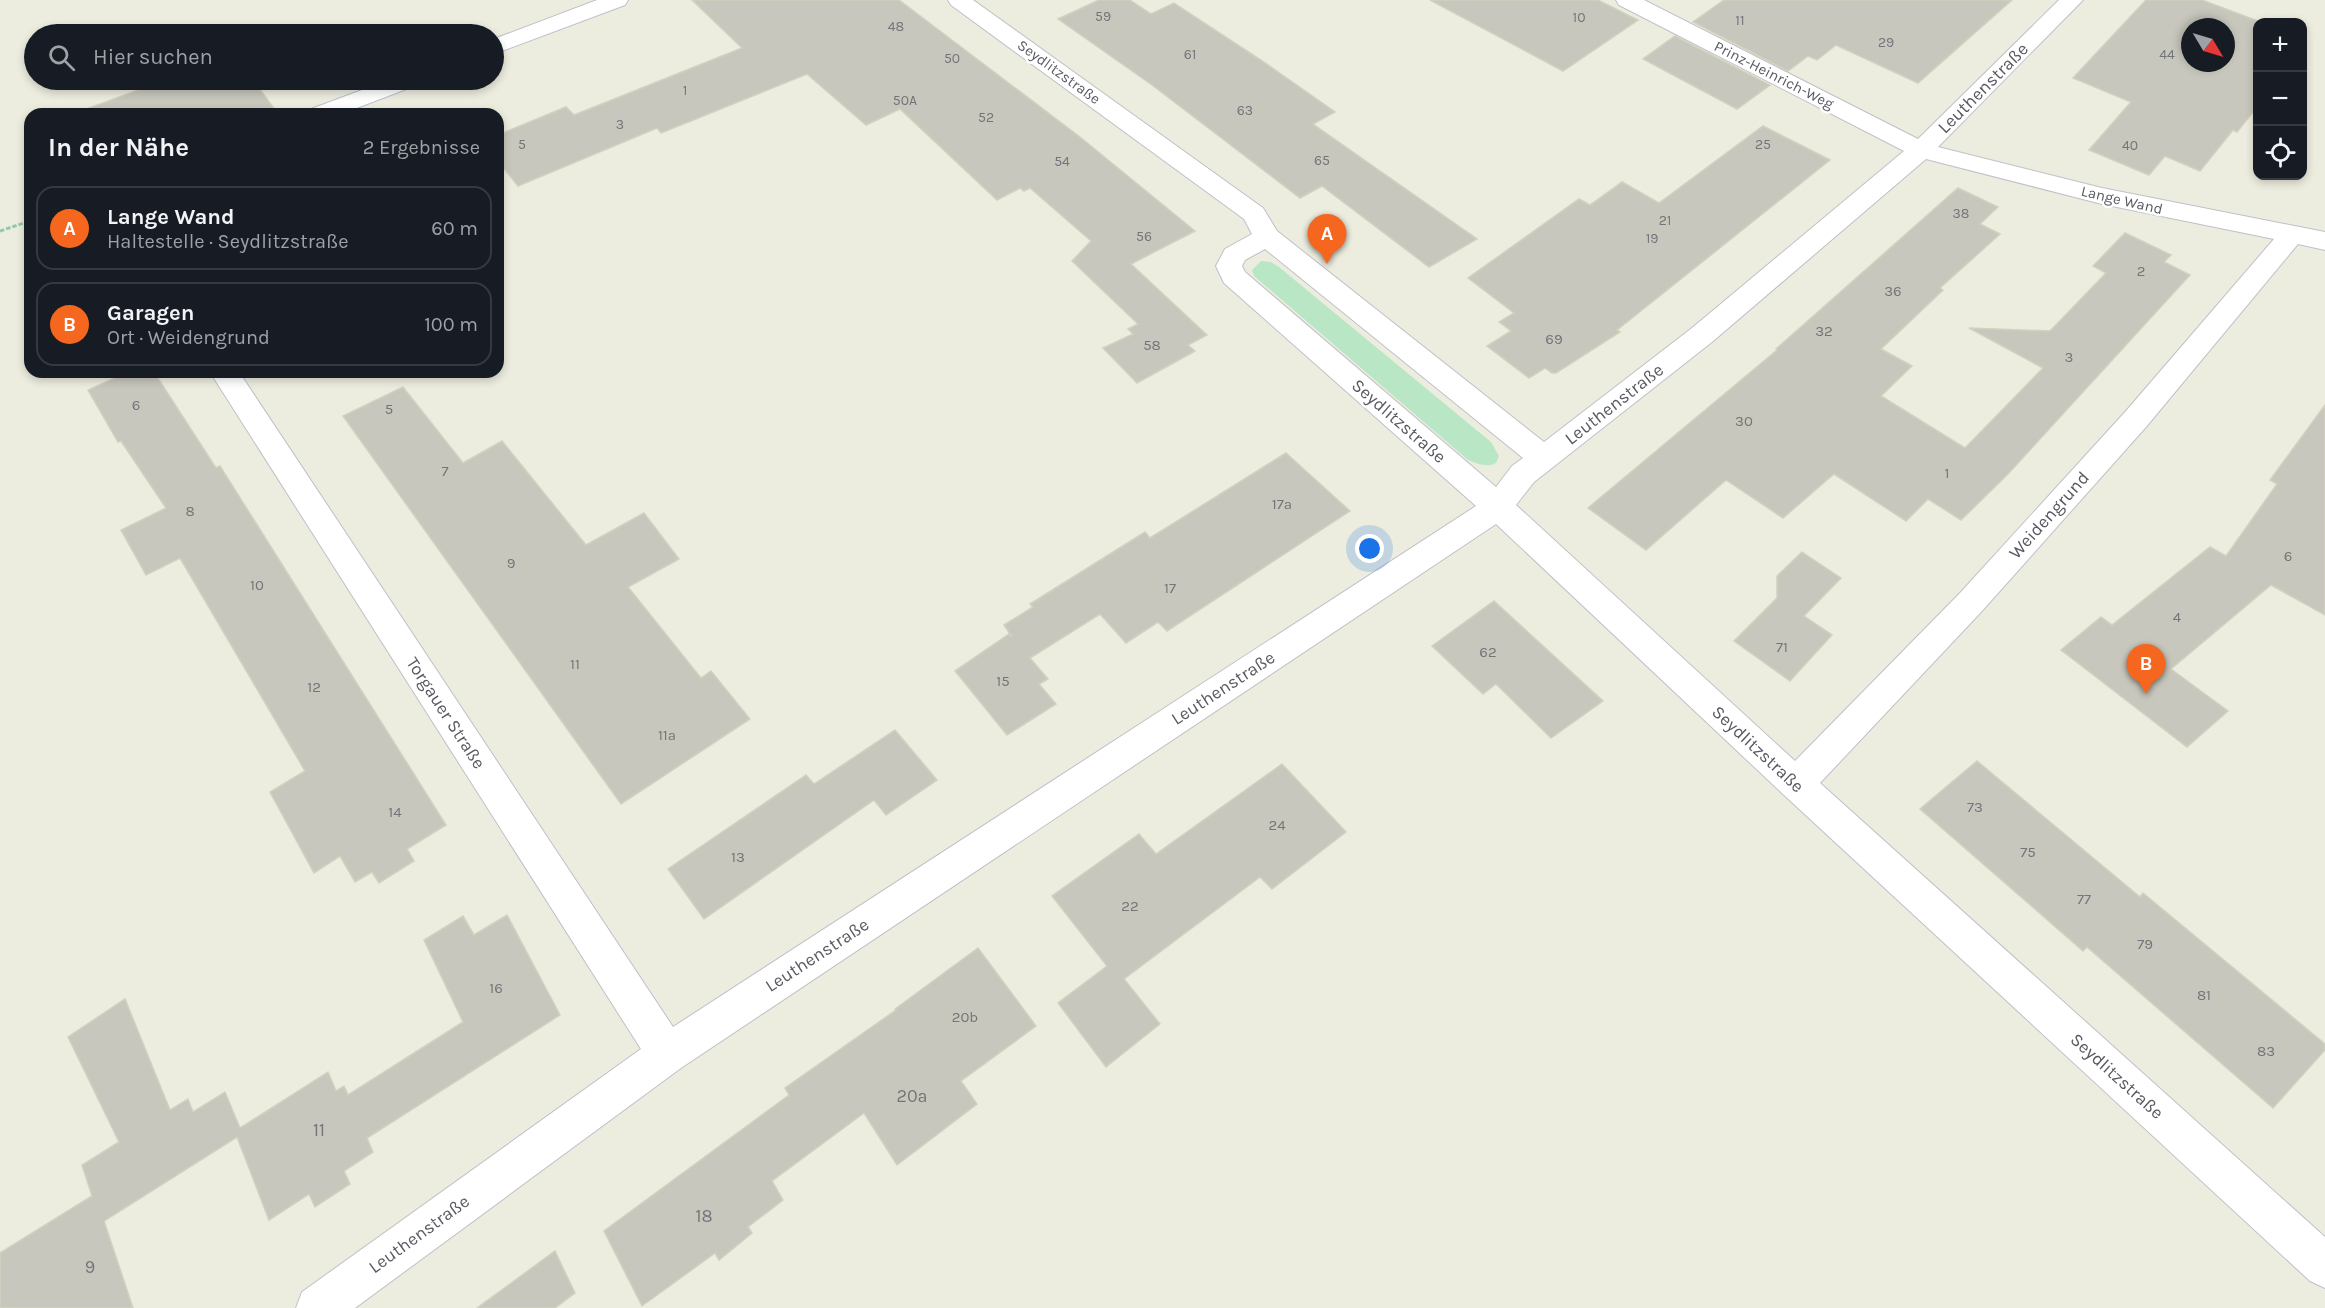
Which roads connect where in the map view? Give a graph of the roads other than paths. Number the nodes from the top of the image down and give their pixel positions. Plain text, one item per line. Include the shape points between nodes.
1 (617, 0) edge
2 (960, 0) edge
3 (1627, 0) edge
4 (2072, 0) edge
5 (504, 43) edge
6 (383, 90) edge
7 (335, 108) edge
8 (1921, 150) junction
9 (2291, 236) junction
10 (1267, 237) junction
11 (2325, 242) edge
12 (228, 378) edge
13 (1544, 458) junction
14 (1498, 507) junction
15 (1796, 784) junction
16 (667, 1054) junction
17 (2325, 1266) edge
18 (318, 1308) edge

1 - 5 street
2 - 10 street, Seydlitzstraße via 1254,214
3 - 8 street, Prinz-Heinrich-Weg
4 - 8 street, Leuthenstraße
6 - 7 street
8 - 9 street, Lange Wand via 2102,196
8 - 13 street, Leuthenstraße via 1702,335
9 - 11 street, Lange Wand
9 - 15 street, Weidengrund via 2136,419 2018,550
10 - 13 street, Seydlitzstraße
10 - 14 street, Seydlitzstraße via 1234,255 1229,266 1233,277
12 - 16 street, Torgauer Straße
13 - 14 street, Leuthenstraße via 1523,474
14 - 15 street, Seydlitzstraße
14 - 16 street, Leuthenstraße
15 - 17 street, Seydlitzstraße
16 - 18 street, Leuthenstraße

